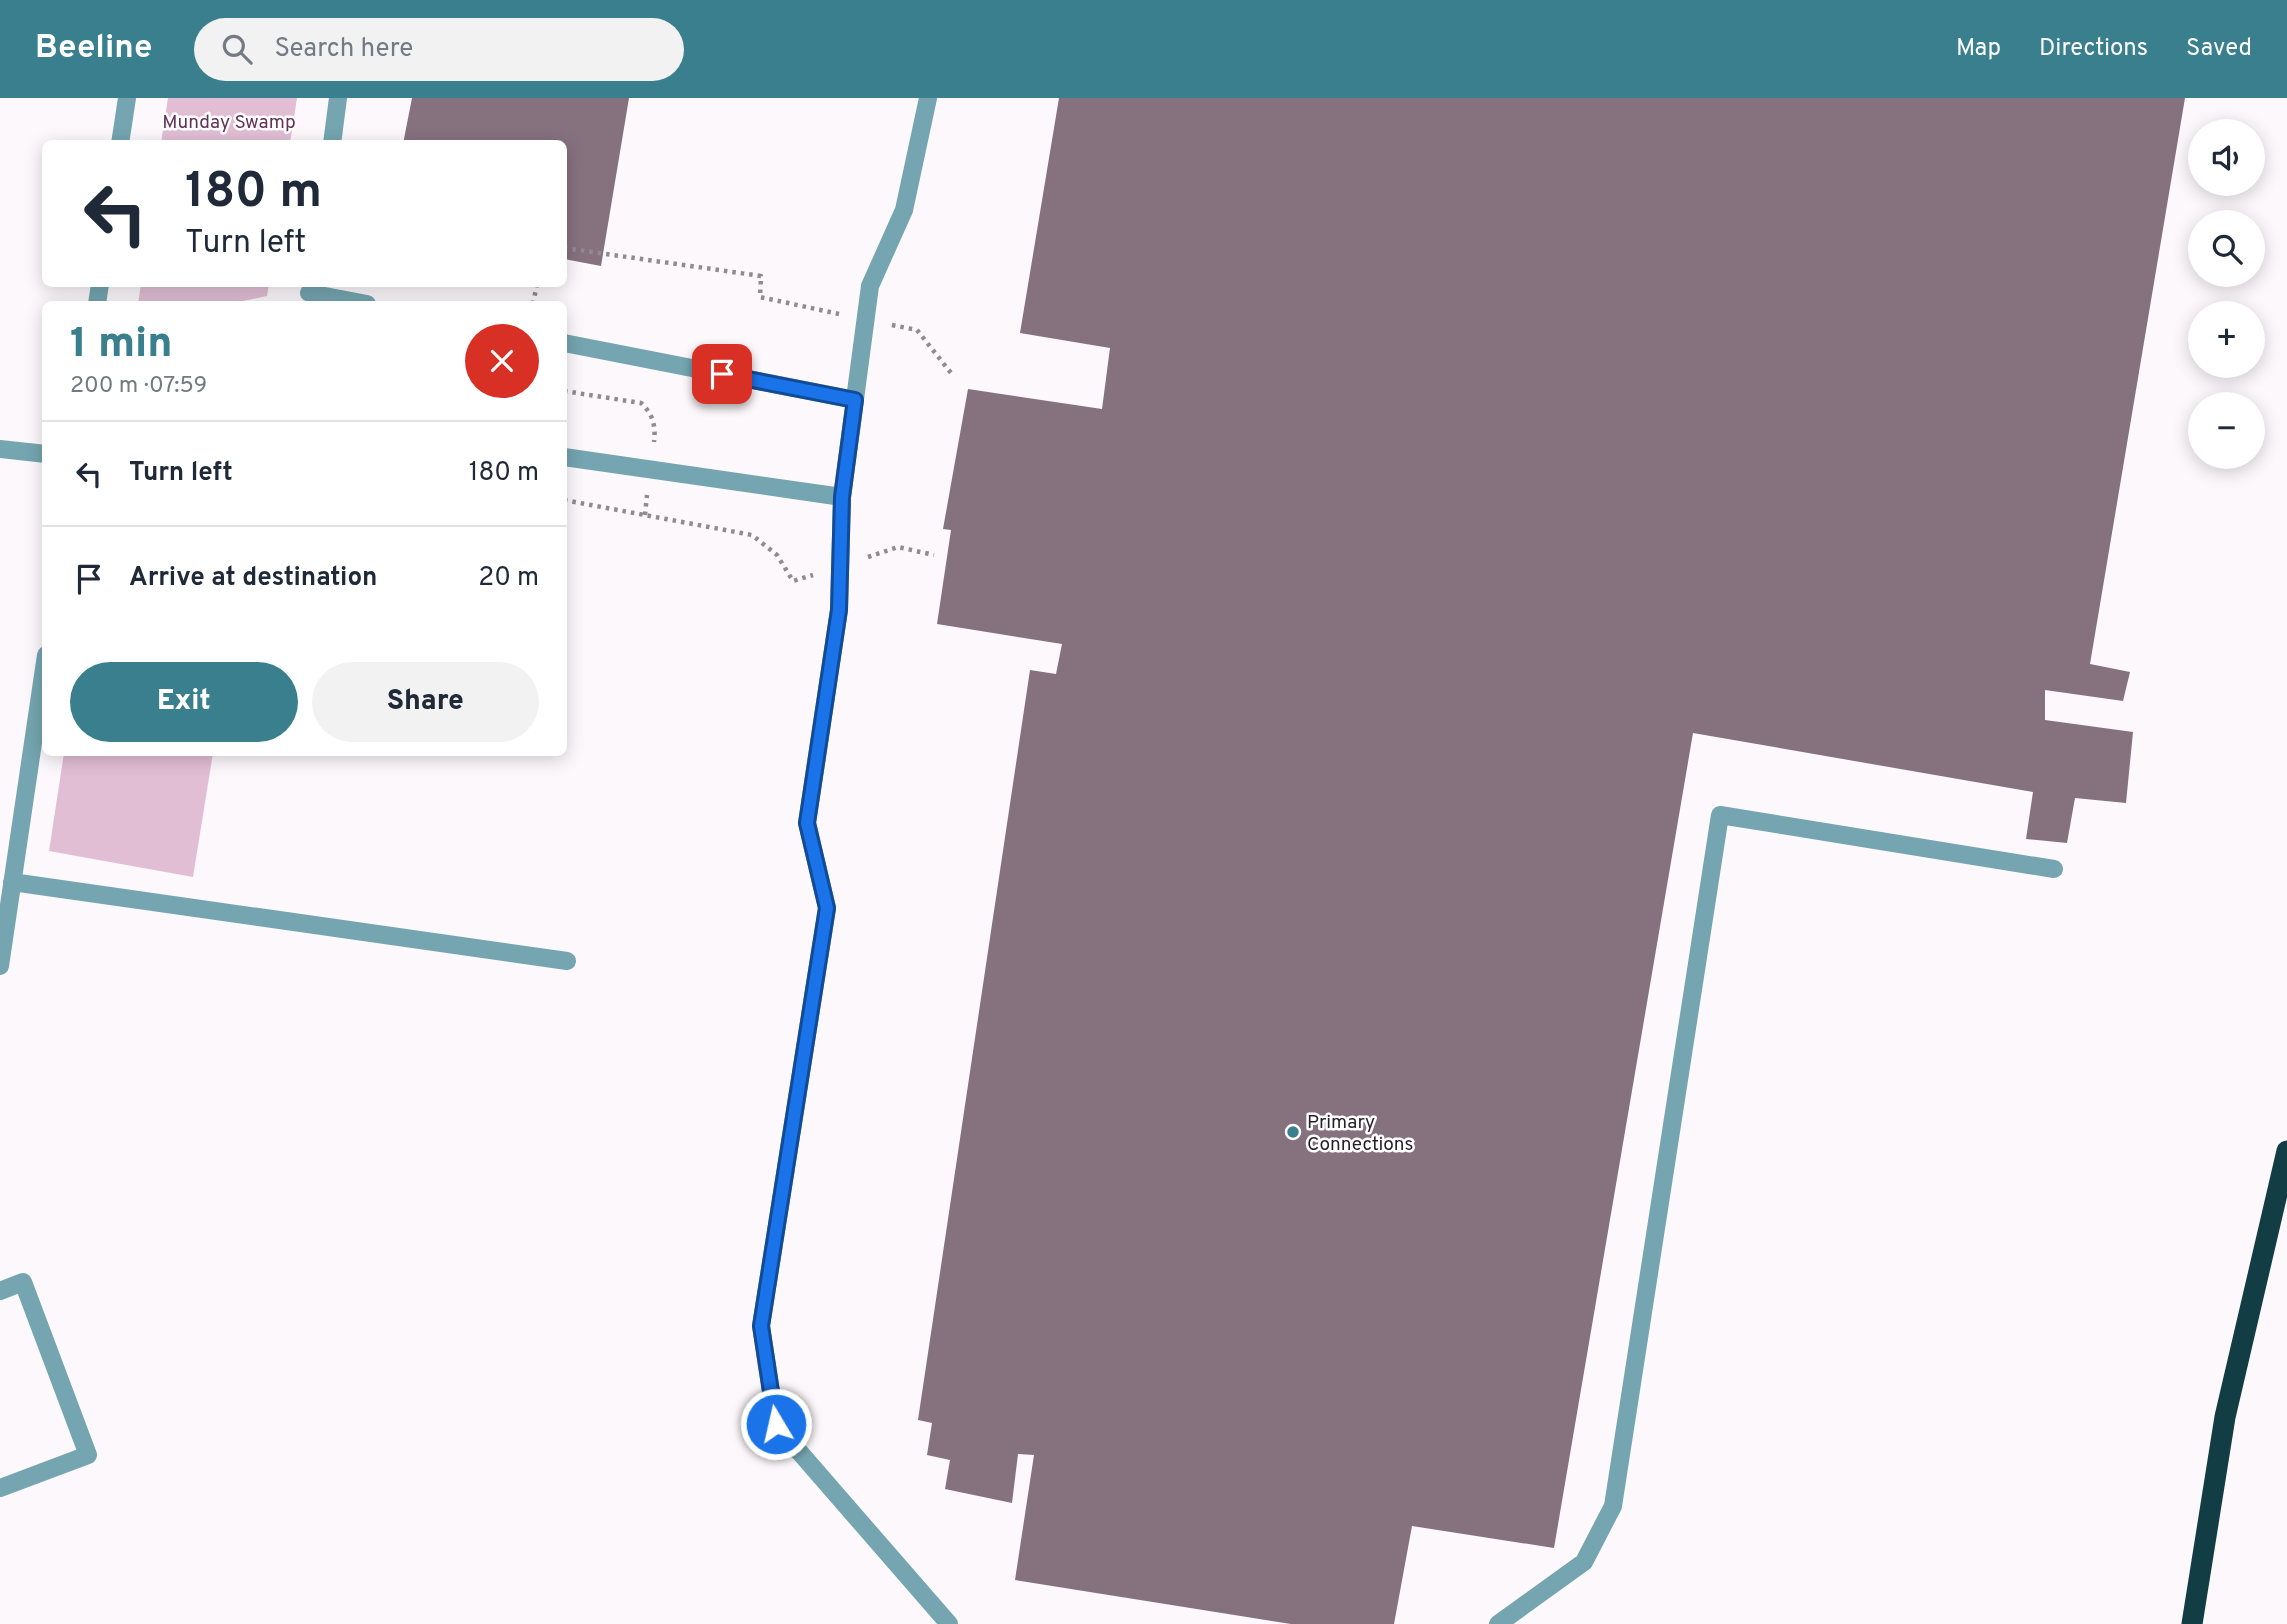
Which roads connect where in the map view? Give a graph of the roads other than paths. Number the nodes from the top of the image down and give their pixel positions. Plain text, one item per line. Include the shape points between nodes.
1 (127, 98) edge
2 (338, 98) edge
3 (928, 98) edge
4 (121, 140) edge
5 (333, 140) edge
6 (309, 294) edge
7 (350, 301) edge
8 (567, 344) edge
9 (855, 400) junction
10 (0, 449) edge
11 (42, 454) edge
12 (567, 457) edge
13 (842, 497) junction
14 (42, 682) edge
15 (2054, 869) dead end
16 (12, 882) junction
17 (567, 961) dead end
18 (0, 966) edge
19 (2287, 1152) edge
20 (0, 1291) edge
21 (0, 1488) edge
22 (949, 1624) edge
23 (1498, 1624) edge
24 (2192, 1624) edge

1 - 4 street
2 - 5 street
3 - 9 street via 904,210 870,286
6 - 7 street
8 - 9 street
9 - 13 street
10 - 11 street
12 - 13 street
13 - 22 street via 839,610 807,823 827,908 761,1326 776,1424
14 - 16 street
15 - 23 street via 1720,815 1613,1506 1584,1562
16 - 17 street
16 - 18 street
19 - 24 highway via 2225,1417
20 - 21 street via 23,1282 88,1455

